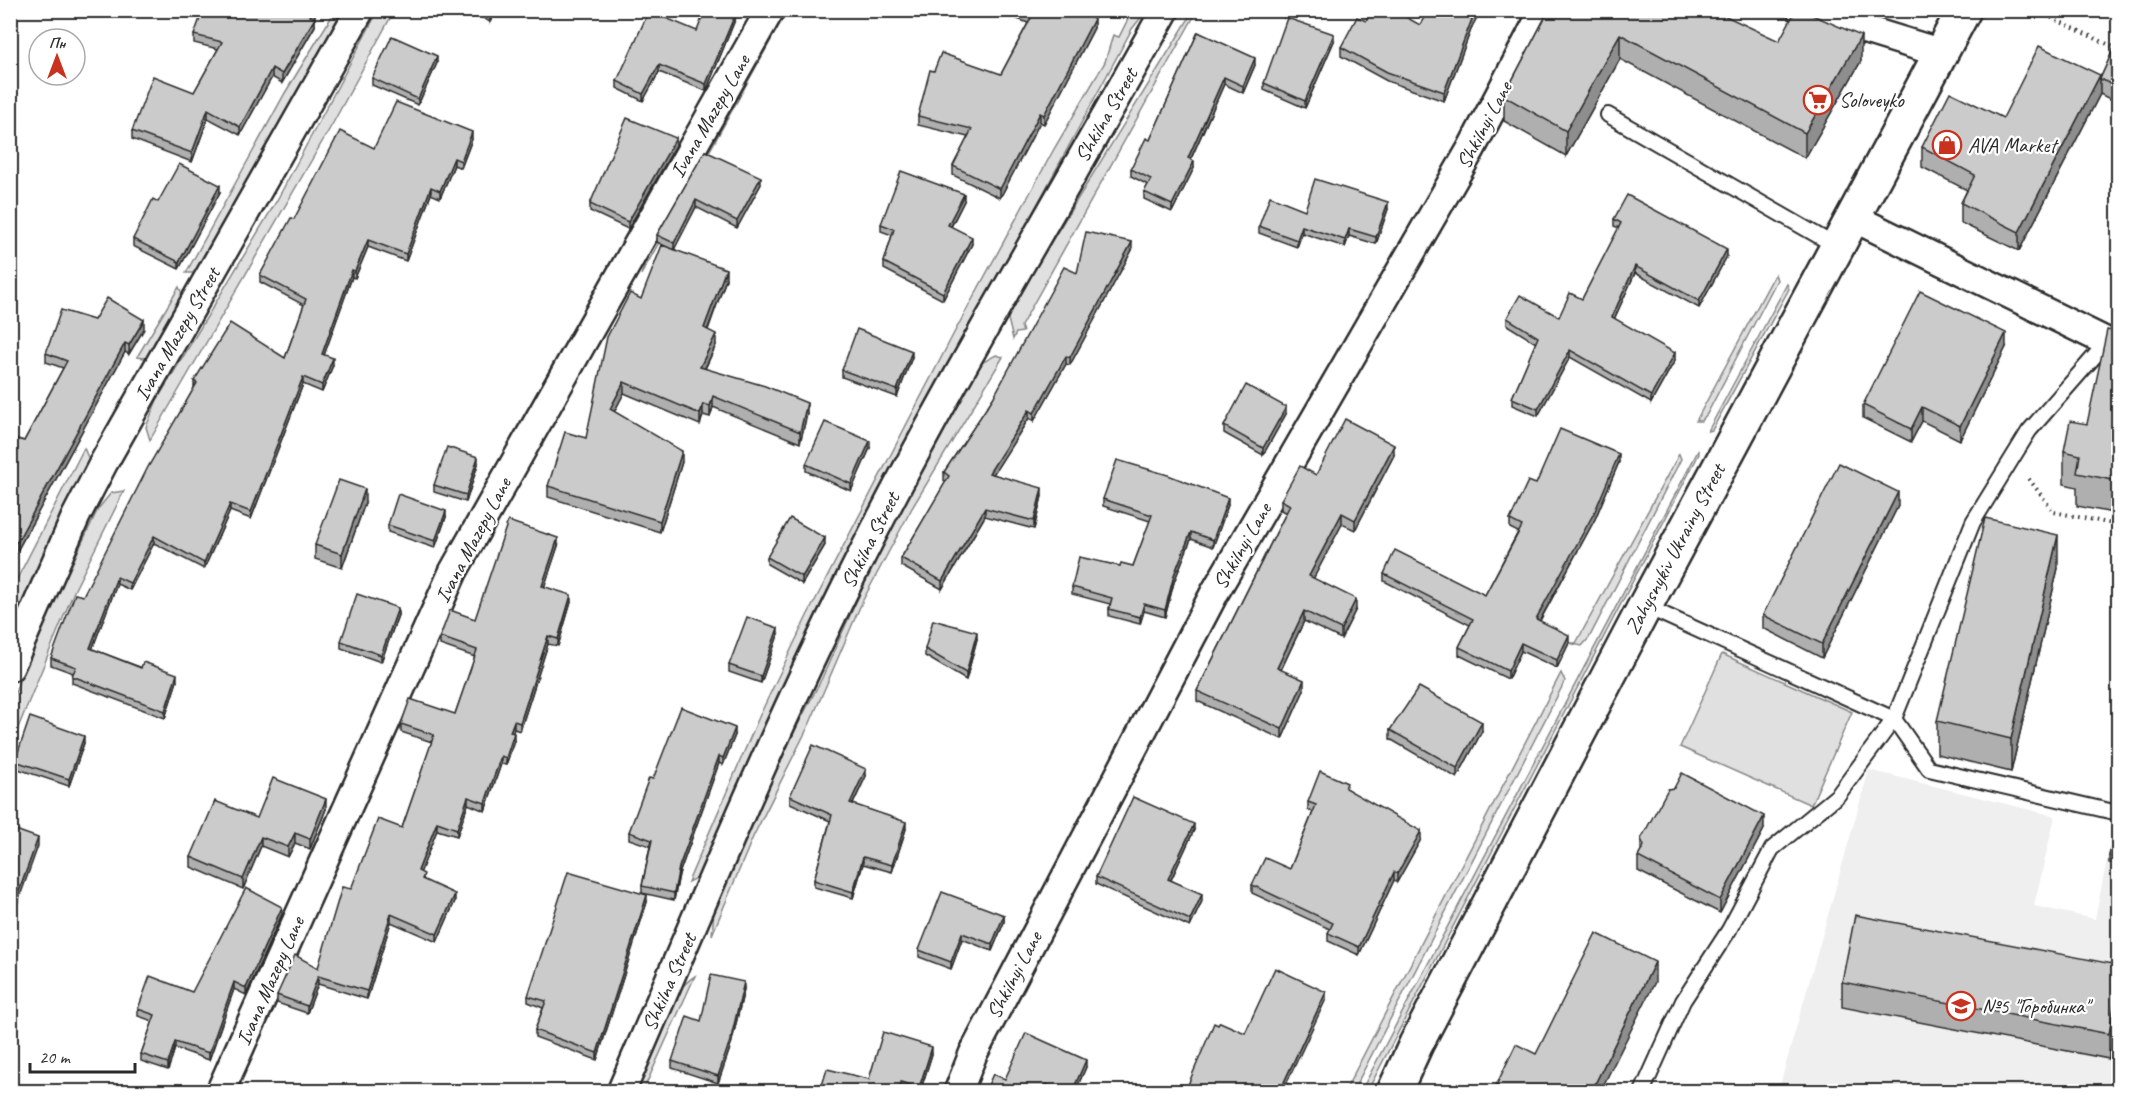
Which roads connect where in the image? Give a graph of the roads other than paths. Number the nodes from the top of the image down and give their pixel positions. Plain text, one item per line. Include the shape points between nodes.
1 (360, 10) edge
2 (770, 10) edge
3 (1165, 10) edge
4 (1544, 10) edge
5 (1801, 10) edge
6 (1964, 10) edge
7 (1941, 53) junction
8 (1608, 115) dead end
9 (1852, 217) junction
10 (1836, 246) junction
11 (2113, 343) edge
12 (1645, 606) junction
13 (10, 667) edge
14 (1894, 719) junction
15 (2118, 813) edge
16 (220, 1092) edge
17 (621, 1092) edge
18 (958, 1092) edge
19 (1394, 1092) edge
20 (1642, 1092) edge

1 - 13 street, Ivana Mazepy Street via 94,480
2 - 16 street, Ivana Mazepy Lane via 453,572
3 - 17 street, Shkilna Street via 932,420 851,576
4 - 18 street, Shkilnyi Lane via 1466,160 1215,592 973,1054
5 - 7 street
6 - 7 street, Zahysnykiv Ukrainy Street
7 - 9 street, Zahysnykiv Ukrainy Street
8 - 10 lane
9 - 10 street, Zahysnykiv Ukrainy Street
9 - 11 street
10 - 12 street, Zahysnykiv Ukrainy Street
11 - 14 lane via 2029,431 1973,522
12 - 14 lane
12 - 19 street, Zahysnykiv Ukrainy Street
14 - 15 lane via 1929,769
14 - 20 lane via 1838,795 1772,849 1729,930 1683,1001

